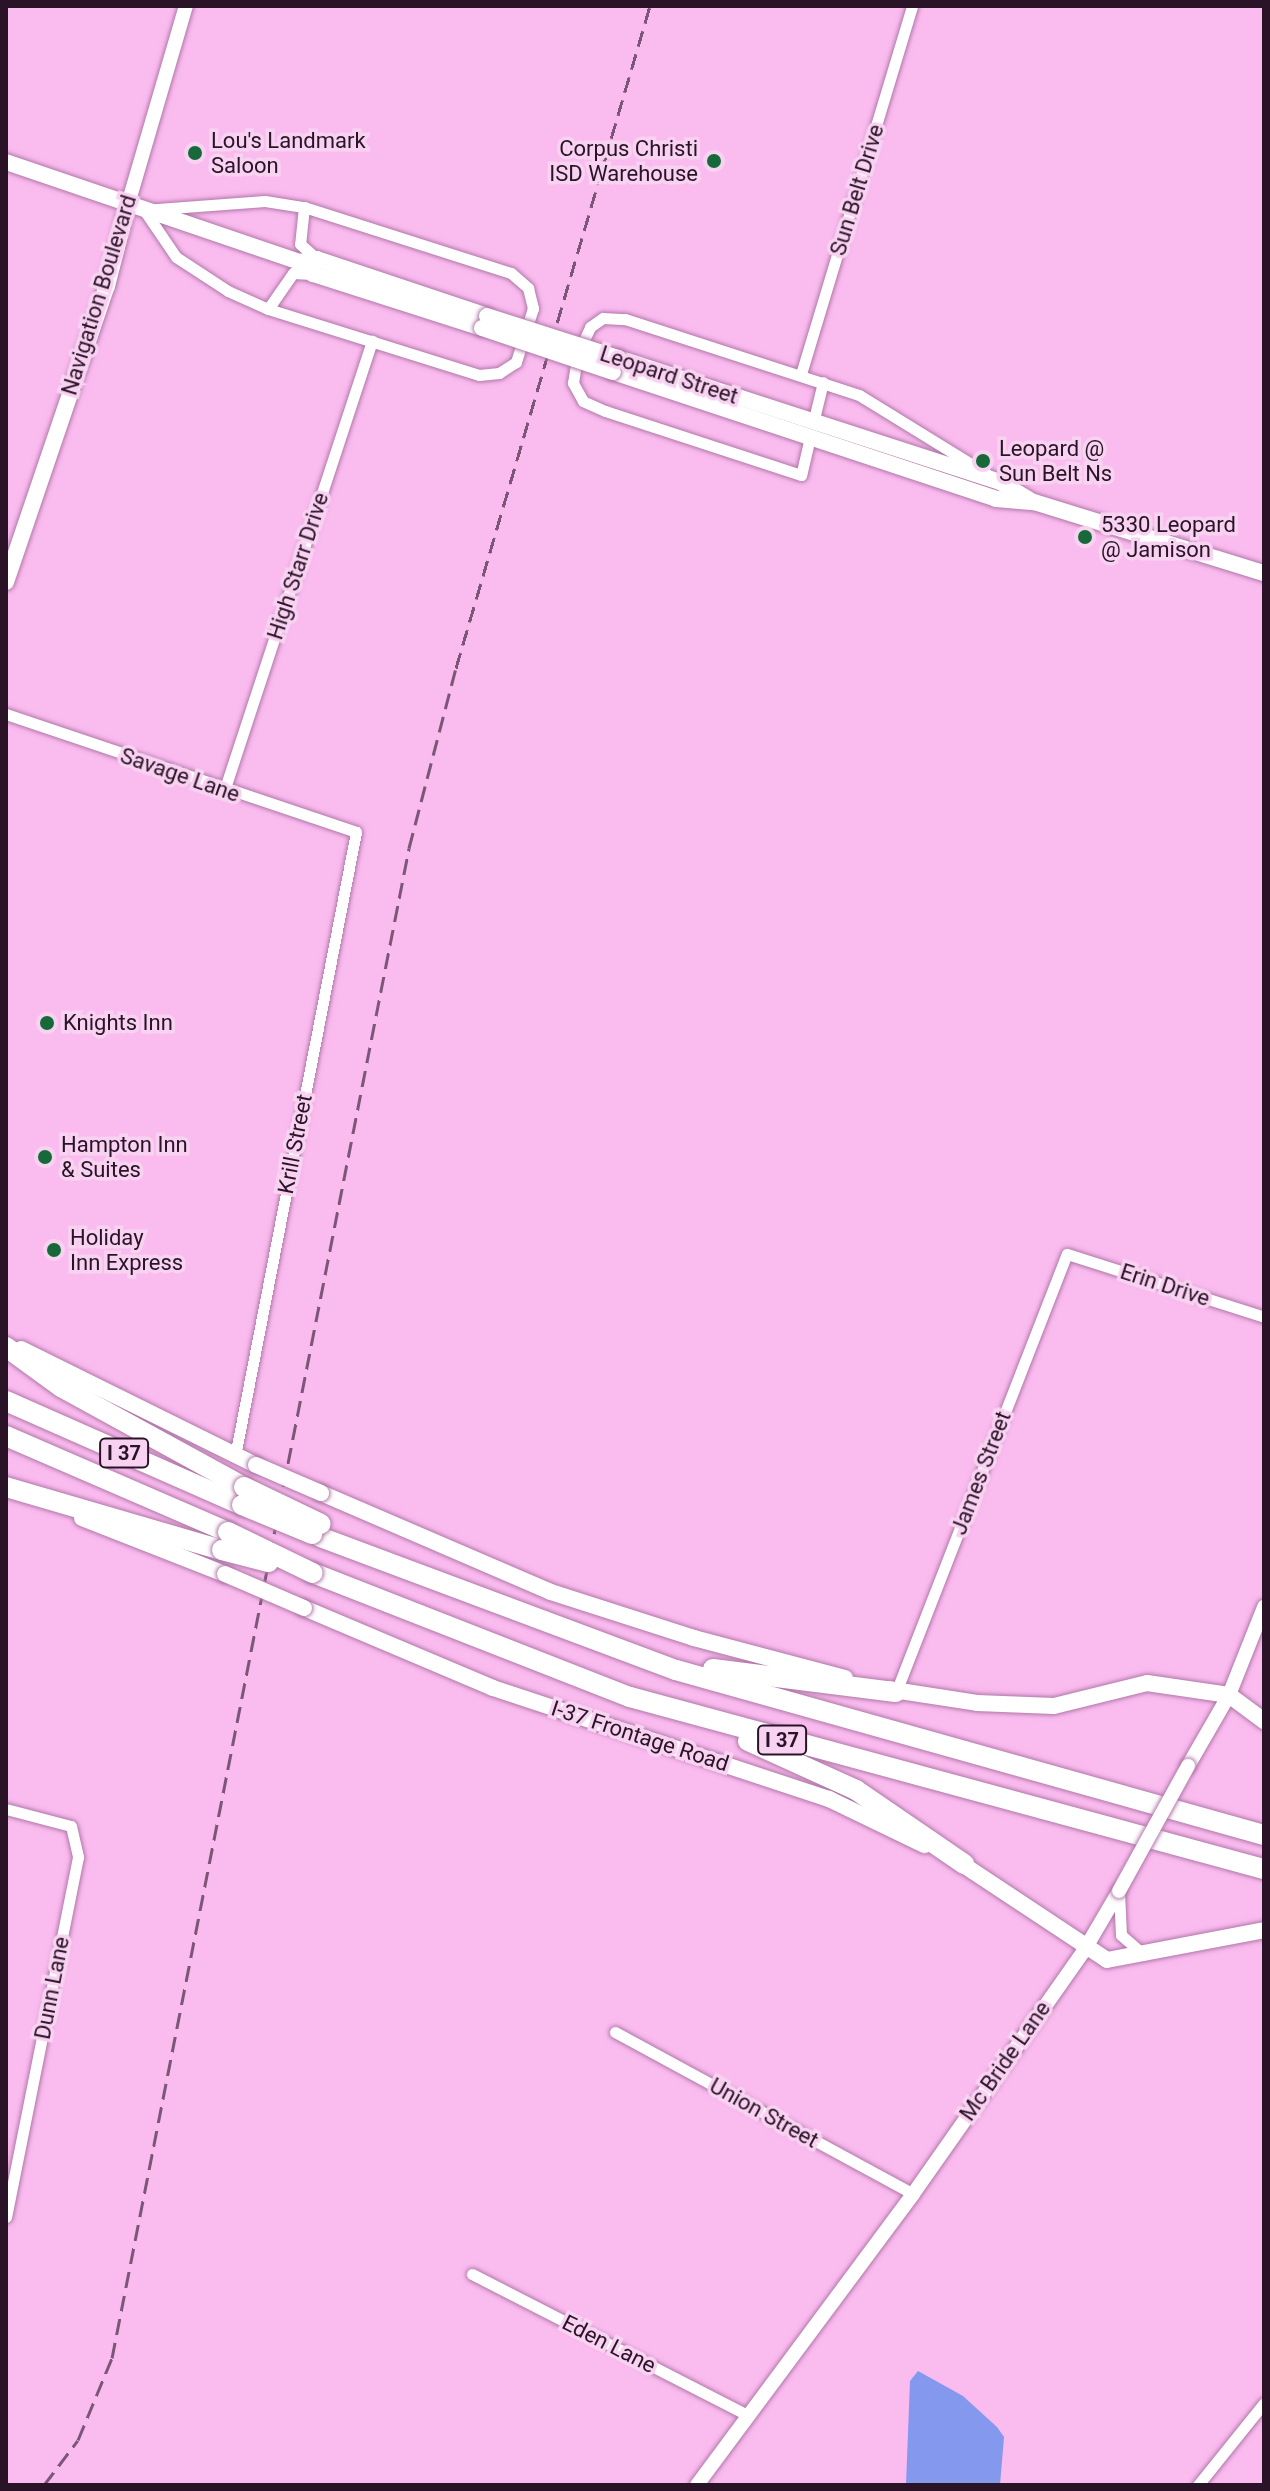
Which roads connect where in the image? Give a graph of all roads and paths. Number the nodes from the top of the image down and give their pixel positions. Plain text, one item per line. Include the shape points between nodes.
1 (186, 6) edge
2 (912, 6) edge
3 (6, 162) edge
4 (136, 207) junction
5 (304, 207) junction
6 (310, 265) junction
7 (268, 309) junction
8 (372, 341) junction
9 (801, 374) junction
10 (823, 382) junction
11 (811, 430) junction
12 (1000, 482) junction
13 (1034, 502) junction
14 (1264, 573) edge
15 (6, 582) edge
16 (6, 714) edge
17 (224, 791) junction
18 (356, 832) joint
19 (1067, 1254) joint
20 (1264, 1317) edge
21 (6, 1341) edge
22 (6, 1347) edge
23 (6, 1401) edge
24 (6, 1436) edge
25 (235, 1456) junction
26 (6, 1488) edge
27 (243, 1496) junction
28 (225, 1541) junction
29 (1264, 1607) edge
30 (540, 1622) junction
31 (896, 1692) junction
32 (1229, 1695) junction
33 (697, 1717) junction
34 (1264, 1721) edge
35 (6, 1809) edge
36 (1264, 1835) edge
37 (964, 1864) junction
38 (1264, 1869) edge
39 (1119, 1891) junction
40 (1264, 1930) edge
41 (1085, 1949) junction
42 (1144, 1956) junction
43 (615, 2032) dead end
44 (913, 2194) junction
45 (6, 2217) edge
46 (472, 2274) dead end
47 (1264, 2403) edge
48 (746, 2414) junction
49 (697, 2485) edge
50 (1198, 2485) edge

1 - 4 street, Navigation Boulevard
2 - 9 street, Sun Belt Drive
3 - 4 main road, Leopard Street
4 - 5 street via 265,201
4 - 6 main road, Leopard Street
4 - 7 street via 176,257 228,291
4 - 15 main road, Navigation Boulevard
5 - 6 street via 300,244
5 - 8 street via 511,273 528,288 533,308 516,362 499,373 479,375
6 - 7 street via 293,273
6 - 11 main road, Leopard Street, bridge
7 - 8 street
8 - 17 street, High Starr Drive
9 - 10 street
9 - 11 street via 625,319 603,318 590,327 573,383 583,401 605,411 801,475
10 - 11 street
10 - 12 street via 893,413
11 - 12 main road, Leopard Street
11 - 13 main road, Leopard Street via 996,499
12 - 13 main road, Leopard Street
13 - 14 main road, Leopard Street
16 - 17 street, Savage Lane
17 - 18 street, Savage Lane
18 - 25 street, Krill Street
19 - 20 street, Erin Drive
19 - 31 street, James Street
21 - 25 main road
22 - 27 highway via 61,1387
23 - 27 highway, I 37
24 - 28 highway, I 37
25 - 31 main road, bridge via 551,1592 694,1638
26 - 28 highway
26 - 37 main road, I-37 Frontage Road, bridge via 493,1688 829,1799
27 - 30 highway, I 37, bridge via 406,1572
28 - 33 highway, I 37, bridge via 630,1697
29 - 32 street, Mc Bride Lane
30 - 31 highway via 716,1670
30 - 36 highway, I 37 via 676,1670
31 - 32 main road via 1054,1706 1147,1683
32 - 34 main road
32 - 39 street, Mc Bride Lane, bridge
33 - 37 highway via 856,1790
33 - 38 highway, I 37
35 - 45 street, Dunn Lane via 71,1826 78,1857
37 - 41 main road, I-37 Frontage Road
39 - 41 street, Mc Bride Lane
39 - 42 street via 1121,1935
40 - 42 main road, I-37 Frontage Road
41 - 42 main road, I-37 Frontage Road via 1107,1960
41 - 44 street, Mc Bride Lane
43 - 44 street, Union Street
44 - 48 street, Mc Bride Lane
46 - 48 street, Eden Lane
47 - 50 street
48 - 49 street, Mc Bride Lane

